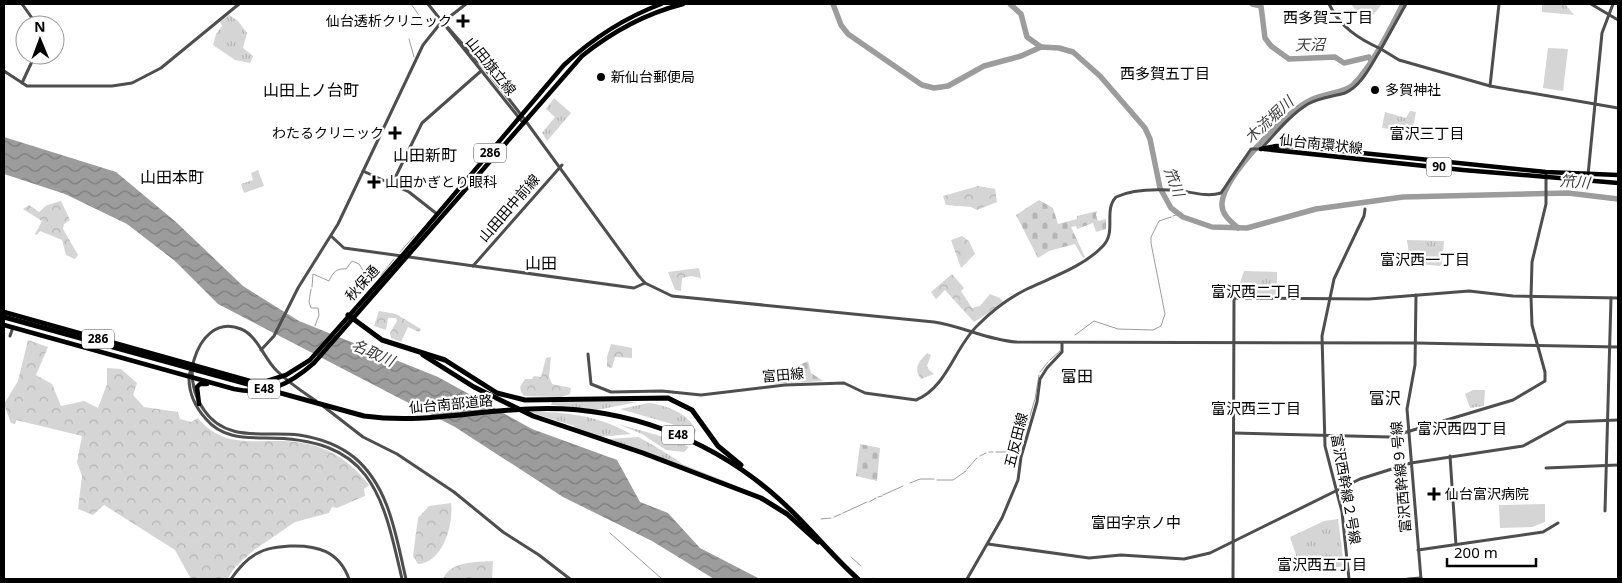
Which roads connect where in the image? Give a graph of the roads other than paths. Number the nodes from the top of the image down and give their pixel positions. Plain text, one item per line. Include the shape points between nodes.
1 (22, 4) edge
2 (239, 4) edge
3 (428, 4) edge
4 (466, 4) edge
5 (661, 4) edge
6 (682, 4) edge
7 (1329, 4) edge
8 (1406, 4) edge
9 (1499, 4) edge
10 (1591, 4) edge
11 (1613, 4) edge
12 (30, 15) edge
13 (1607, 15) junction
14 (1618, 20) edge
15 (442, 22) junction
16 (1379, 48) junction
17 (31, 65) edge
18 (4, 70) edge
19 (481, 71) junction
20 (22, 84) junction
21 (1490, 86) junction
22 (1595, 106) junction
23 (1618, 108) edge
24 (521, 117) junction
25 (524, 122) junction
26 (1259, 149) junction
27 (562, 165) dead end
28 (559, 168) junction
29 (363, 171) junction
30 (1546, 172) junction
31 (1618, 175) edge
32 (1588, 176) junction
33 (1546, 178) junction
34 (1587, 182) junction
35 (1618, 182) edge
36 (392, 184) junction
37 (1365, 209) dead end
38 (437, 214) junction
39 (332, 236) junction
40 (403, 257) junction
41 (473, 266) junction
42 (645, 283) junction
43 (1416, 295) junction
44 (1531, 297) junction
45 (1611, 298) junction
46 (1618, 298) edge
47 (1328, 299) junction
48 (4, 312) edge
49 (4, 316) edge
50 (16, 316) junction
51 (350, 317) junction
52 (4, 325) edge
53 (13, 327) junction
54 (972, 332) junction
55 (10, 336) dead end
56 (1062, 342) junction
57 (1234, 343) junction
58 (1322, 343) junction
59 (1416, 343) junction
60 (1536, 346) junction
61 (1609, 347) junction
62 (1618, 347) edge
63 (261, 350) junction
64 (416, 351) junction
65 (588, 354) dead end
66 (312, 361) junction
67 (193, 365) junction
68 (190, 377) junction
69 (231, 388) junction
70 (199, 404) junction
71 (1607, 420) junction
72 (1618, 420) edge
73 (1234, 433) junction
74 (1408, 433) junction
75 (1324, 435) junction
76 (1450, 456) junction
77 (1411, 463) junction
78 (1618, 464) edge
79 (1606, 465) junction
80 (1546, 468) dead end
81 (1337, 490) junction
82 (1605, 511) dead end
83 (802, 520) junction
84 (1558, 523) dead end
85 (1234, 541) junction
86 (988, 544) junction
87 (1456, 545) junction
88 (1418, 550) junction
89 (857, 578) edge
90 (1421, 578) edge
91 (231, 579) edge
92 (349, 579) edge
93 (402, 579) edge
94 (406, 579) edge
95 (570, 579) edge
96 (968, 579) edge
97 (1233, 579) edge
98 (1349, 579) edge
99 (1408, 579) edge

1 - 12 street
2 - 20 street via 161,68 138,81 112,86
3 - 15 street, 山田旗立線
4 - 15 street
5 - 24 main road, 秋保通 / 286 via 616,24 593,40 564,65
6 - 25 main road, 秋保通 / 286 via 640,18 597,44 568,70
7 - 16 street via 1348,31
8 - 16 street
9 - 21 street
10 - 13 street
11 - 13 street
13 - 14 street
13 - 22 street via 1602,33
15 - 19 street, 山田旗立線
15 - 24 street, 山田旗立線 via 490,74
15 - 29 street via 424,45
16 - 21 street via 1399,60
16 - 26 street via 1351,90 1308,104
17 - 20 street
18 - 20 street
19 - 24 street, 山田旗立線
19 - 36 street via 422,123
21 - 22 street
22 - 23 street
22 - 32 street
24 - 25 street, 山田旗立線
24 - 38 main road, 秋保通 / 286
25 - 28 street, 山田旗立線
25 - 40 main road, 秋保通 / 286
26 - 30 main road, 仙台南環状線 / 90 via 1276,146 1314,148
26 - 33 main road, 仙台南環状線 / 90
26 - 54 street via 1252,149 1221,193 1210,195 1156,190 1116,197 1110,206 1110,237 1098,251 1006,302
27 - 28 street, 山田田中前線
28 - 41 street, 山田田中前線
28 - 42 street, 山田旗立線
29 - 36 street
29 - 39 street
30 - 32 main road, 仙台南環状線 / 90
30 - 33 street
31 - 32 main road, 仙台南環状線 / 90
32 - 34 street
33 - 34 main road, 仙台南環状線 / 90
33 - 44 street via 1546,200 1532,262
34 - 35 main road, 仙台南環状線 / 90
36 - 38 street
37 - 47 street, 富沢西幹線２号線 via 1339,265
38 - 40 main road, 秋保通 / 286
39 - 40 street via 344,248
39 - 63 street via 312,265 274,336
40 - 41 street
40 - 51 main road, 秋保通 / 286
41 - 42 street via 634,288
42 - 54 street via 664,294 680,298 934,322
43 - 44 street via 1469,291
43 - 47 street
43 - 59 street, 富沢西幹線９号線
44 - 45 street
44 - 60 street
45 - 46 street
45 - 61 street
47 - 57 street via 1234,298
47 - 58 street, 富沢西幹線２号線
48 - 50 main road, 秋保通 / 286
49 - 83 highway, 仙台南部道路 / E48 via 364,416 423,420 530,408 607,414 678,434 710,449 773,494
50 - 53 main road
50 - 67 main road, 秋保通 / 286
51 - 64 highway via 382,340
51 - 66 main road, 秋保通 / 286
52 - 53 main road, 秋保通 / 286
53 - 55 street
53 - 68 main road, 秋保通 / 286
54 - 56 street via 1006,342
54 - 65 street, 富田線 via 939,382 916,400 865,393 844,383 785,385 700,395 662,391 611,392 594,388 591,384
56 - 57 street
56 - 86 street, 五反田線 via 1062,352 1040,380 1018,480
57 - 58 street
57 - 73 street
58 - 59 street
58 - 75 street, 富沢西幹線２号線
59 - 60 street
59 - 74 street, 富沢西幹線９号線 via 1407,409
60 - 61 street
60 - 74 street via 1545,377 1538,386 1513,400
61 - 62 street
61 - 71 street
63 - 67 street via 242,330 221,328 208,334 200,343
63 - 95 street via 276,371 338,419 454,492 503,532
64 - 83 highway via 445,360 477,382 510,398 653,396 678,402 696,414 718,446 784,499
64 - 89 highway via 474,387 533,416 761,498 787,514
66 - 67 main road, 秋保通 / 286 via 288,375 250,381
66 - 69 main road, 秋保通 / 286 via 285,385 256,392
67 - 68 street
68 - 69 main road, 秋保通 / 286
68 - 70 street
68 - 93 street via 192,397 199,411 220,431 242,438 311,441 338,451 362,470 382,502
69 - 70 main road via 200,384 196,390
70 - 94 street via 212,421 232,432 317,438 355,458 373,477 384,497
71 - 72 street
71 - 76 street via 1567,422 1522,446
71 - 79 street
73 - 75 street
73 - 85 street
74 - 75 street via 1380,438
74 - 77 street, 富沢西幹線９号線
75 - 81 street, 富沢西幹線２号線
76 - 77 street
76 - 87 street
77 - 81 street
77 - 88 street, 富沢西幹線９号線
78 - 79 street
79 - 80 street
79 - 82 street
81 - 85 street
81 - 98 street, 富沢西幹線２号線
83 - 89 highway, 仙台南部道路 / E48
84 - 87 street via 1543,532
85 - 86 street via 1201,555 1169,558 1121,555 1089,558
85 - 97 street
86 - 96 street, 五反田線
87 - 88 street
88 - 90 street, 富沢西幹線９号線
90 - 99 street
91 - 92 street via 246,561 259,552 276,547 308,546 333,555

